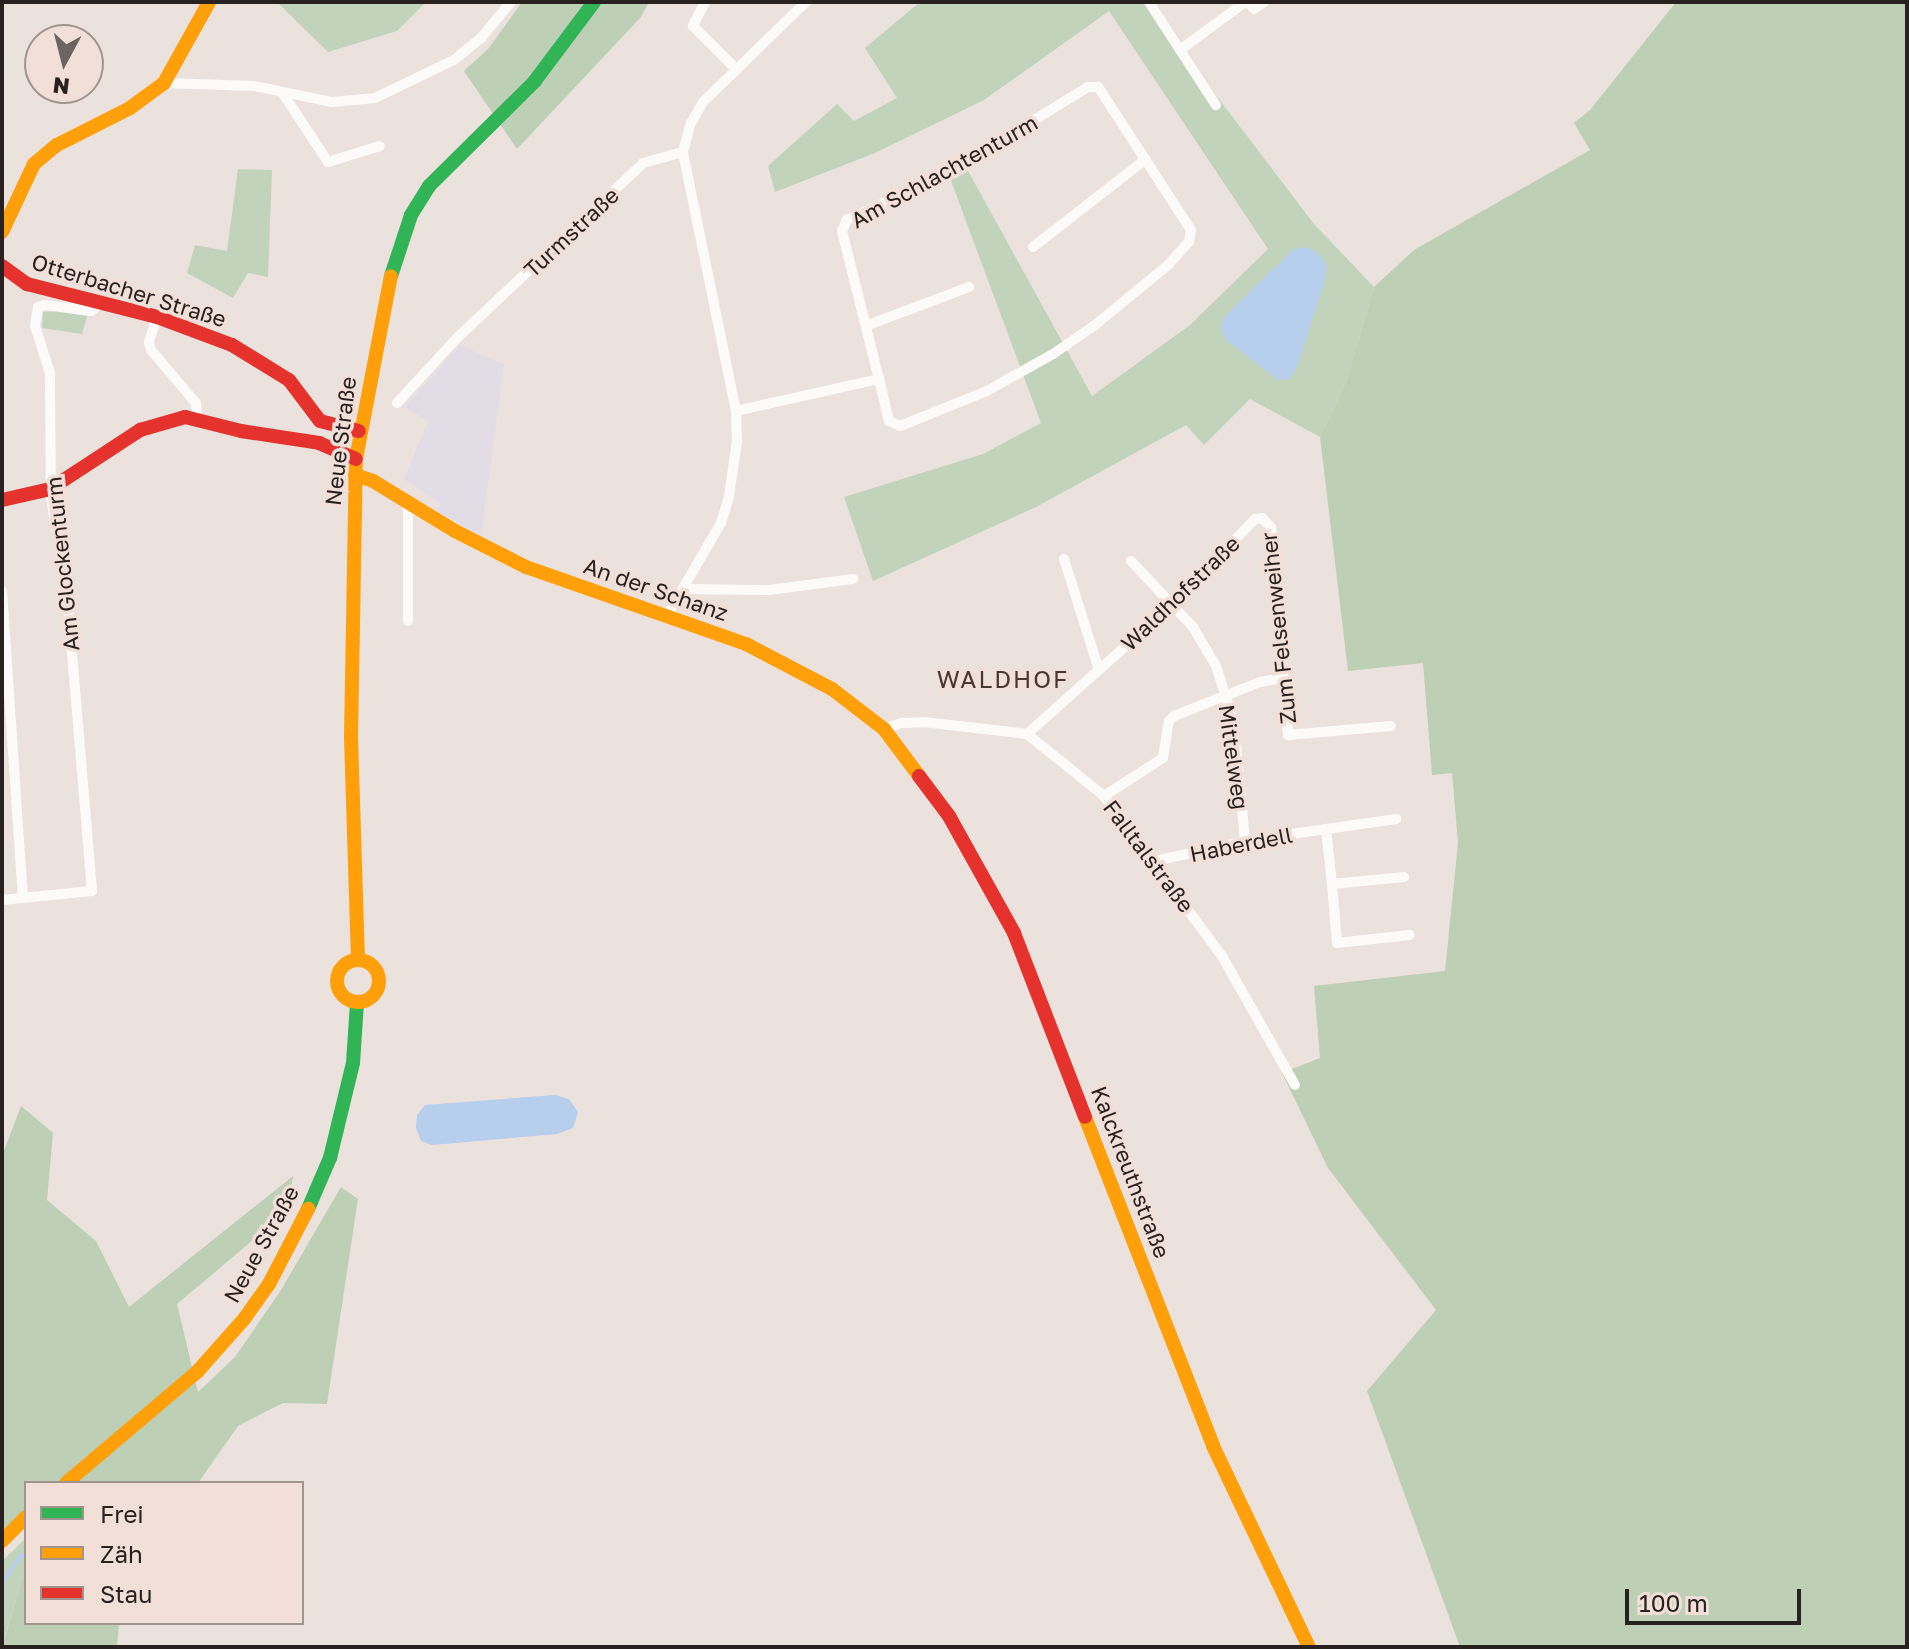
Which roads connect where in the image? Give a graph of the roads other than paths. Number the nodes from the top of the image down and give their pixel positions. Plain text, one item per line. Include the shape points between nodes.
1 (209, 2) edge
2 (511, 2) edge
3 (594, 2) edge
4 (705, 2) edge
5 (806, 2) edge
6 (1149, 2) edge
7 (1247, 2) edge
8 (1264, 2) edge
9 (1180, 50) junction
10 (737, 70) junction
11 (164, 83) junction
12 (282, 92) junction
13 (1216, 105) dead end
14 (380, 146) dead end
15 (683, 152) junction
16 (1146, 159) junction
17 (2, 232) edge
18 (1033, 247) dead end
19 (2, 266) edge
20 (969, 287) dead end
21 (101, 303) junction
22 (157, 317) junction
23 (868, 325) junction
24 (879, 379) junction
25 (397, 403) dead end
26 (736, 411) junction
27 (197, 418) junction
28 (325, 424) junction
29 (359, 431) junction
30 (319, 443) junction
31 (356, 459) junction
32 (355, 475) junction
33 (50, 489) junction
34 (2, 500) edge
35 (408, 502) junction
36 (1262, 518) joint
37 (1064, 559) dead end
38 (1131, 561) dead end
39 (853, 579) dead end
40 (684, 589) junction
41 (2, 591) edge
42 (1173, 604) junction
43 (668, 614) junction
44 (408, 621) dead end
45 (1099, 670) junction
46 (1283, 678) junction
47 (1225, 696) junction
48 (1391, 726) dead end
49 (884, 729) junction
50 (1027, 734) junction
51 (1104, 796) junction
52 (1396, 819) dead end
53 (1326, 829) junction
54 (1245, 841) junction
55 (1155, 861) junction
56 (1404, 877) dead end
57 (1332, 884) junction
58 (23, 896) junction
59 (2, 900) edge
60 (1410, 935) dead end
61 (358, 960) junction
62 (357, 1002) junction
63 (1295, 1085) dead end
64 (68, 1481) edge
65 (24, 1519) edge
66 (2, 1541) edge
67 (1309, 1647) edge

1 - 11 street
2 - 12 street via 454,60 375,98 332,102
3 - 29 street, Neue Straße via 534,82 438,177 416,207 393,263
4 - 10 street via 693,26
5 - 10 street
6 - 9 street
7 - 8 street via 1254,9
7 - 9 street
9 - 13 street
10 - 15 street via 703,102
11 - 12 street
11 - 17 street via 130,108 44,153
12 - 14 street via 328,162
15 - 25 street, Turmstraße via 643,163 458,337
15 - 26 street
16 - 18 street
16 - 23 street, Am Schlachtenturm via 1098,87 1088,87 943,176 847,220 842,231
16 - 24 street, Am Schlachtenturm via 1191,230 1189,242 1133,295 1053,354 972,397 900,426 889,421
19 - 21 street, Otterbacher Straße via 27,284
20 - 23 street
21 - 22 street, Otterbacher Straße
21 - 33 street, Am Glockenturm via 91,311 45,305 36,311 36,333 50,373
22 - 27 street via 149,346 196,403
22 - 28 street, Otterbacher Straße via 232,345 275,368
23 - 24 street, Am Schlachtenturm
24 - 26 street
26 - 40 street via 729,496 709,548
27 - 30 street
27 - 33 street via 140,430
28 - 29 street
28 - 30 street
29 - 31 street, Neue Straße
30 - 31 street
31 - 32 street, Neue Straße
32 - 35 street, An der Schanz
32 - 61 street, Neue Straße via 351,738
33 - 34 street
33 - 58 street, Am Glockenturm via 67,596 92,891
35 - 43 street, An der Schanz via 526,567
35 - 44 street
36 - 42 street, Waldhofstraße via 1255,519
36 - 46 street, Zum Felsenweiher via 1271,527
37 - 45 street, Waldhofstraße
38 - 42 street, Mittelweg
39 - 40 street via 769,590
40 - 43 street
41 - 58 street
42 - 45 street, Waldhofstraße
42 - 47 street, Mittelweg via 1216,666
43 - 49 street, An der Schanz via 819,680
45 - 50 street, Waldhofstraße
46 - 47 street
46 - 48 street, Zum Felsenweiher via 1288,735
47 - 51 street via 1174,716 1163,758
47 - 54 street, Mittelweg via 1234,722
49 - 50 street via 924,722
49 - 67 street, Kalckreuthstraße via 949,816 1014,933 1196,1405
50 - 51 street, Falltalstraße
51 - 55 street, Falltalstraße
52 - 53 street, Haberdell
53 - 54 street, Haberdell
53 - 57 street
54 - 55 street, Haberdell
55 - 63 street, Falltalstraße via 1244,990
56 - 57 street
57 - 60 street via 1337,943
58 - 59 street
61 - 62 street via 342,967 337,979 344,997
61 - 62 street via 371,965 379,982 374,994
62 - 64 street, Neue Straße via 353,1063 330,1158 269,1284 197,1372
65 - 66 street

